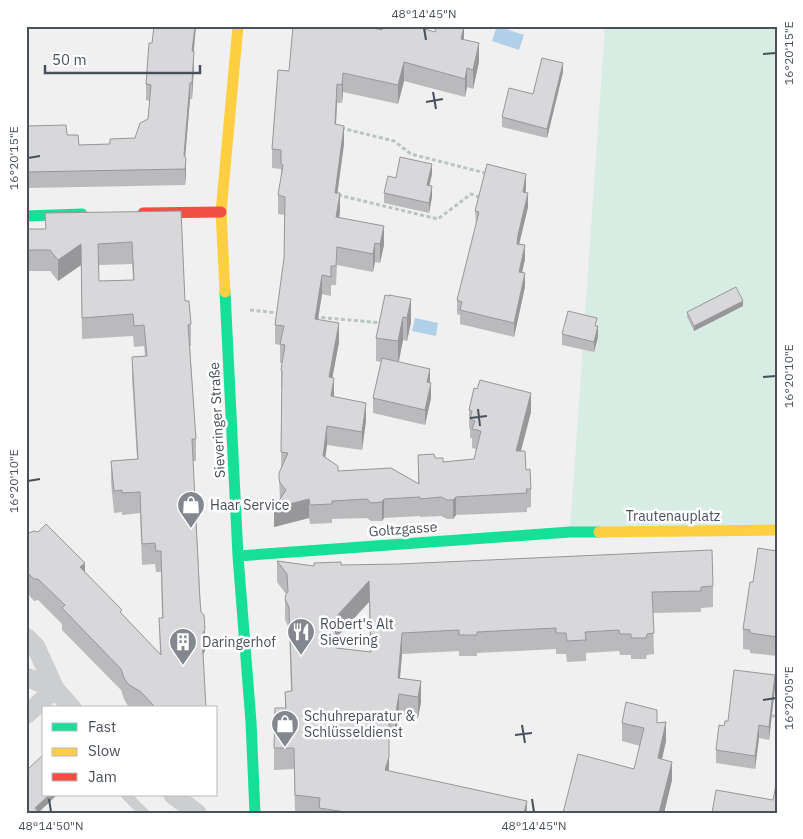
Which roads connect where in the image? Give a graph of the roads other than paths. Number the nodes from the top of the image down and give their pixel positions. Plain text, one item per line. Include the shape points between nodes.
1 (238, 26) edge
2 (221, 212) junction
3 (94, 214) edge
4 (134, 214) edge
5 (26, 216) edge
6 (777, 530) edge
7 (570, 532) joint
8 (238, 556) junction
9 (26, 637) edge
10 (26, 677) edge
11 (54, 689) junction
12 (70, 706) edge
13 (26, 715) edge
14 (127, 796) edge
15 (174, 796) edge
16 (144, 813) edge
17 (197, 813) edge
18 (255, 813) edge

1 - 2 main road, Sieveringer Straße
2 - 4 main road
2 - 8 main road, Sieveringer Straße
3 - 5 main road
6 - 7 main road, Trautenauplatz
7 - 8 main road, Goltzgasse
8 - 18 main road, Sieveringer Straße
9 - 11 street via 36,647
10 - 11 street
11 - 12 street
11 - 13 street
14 - 16 lane
15 - 17 street

